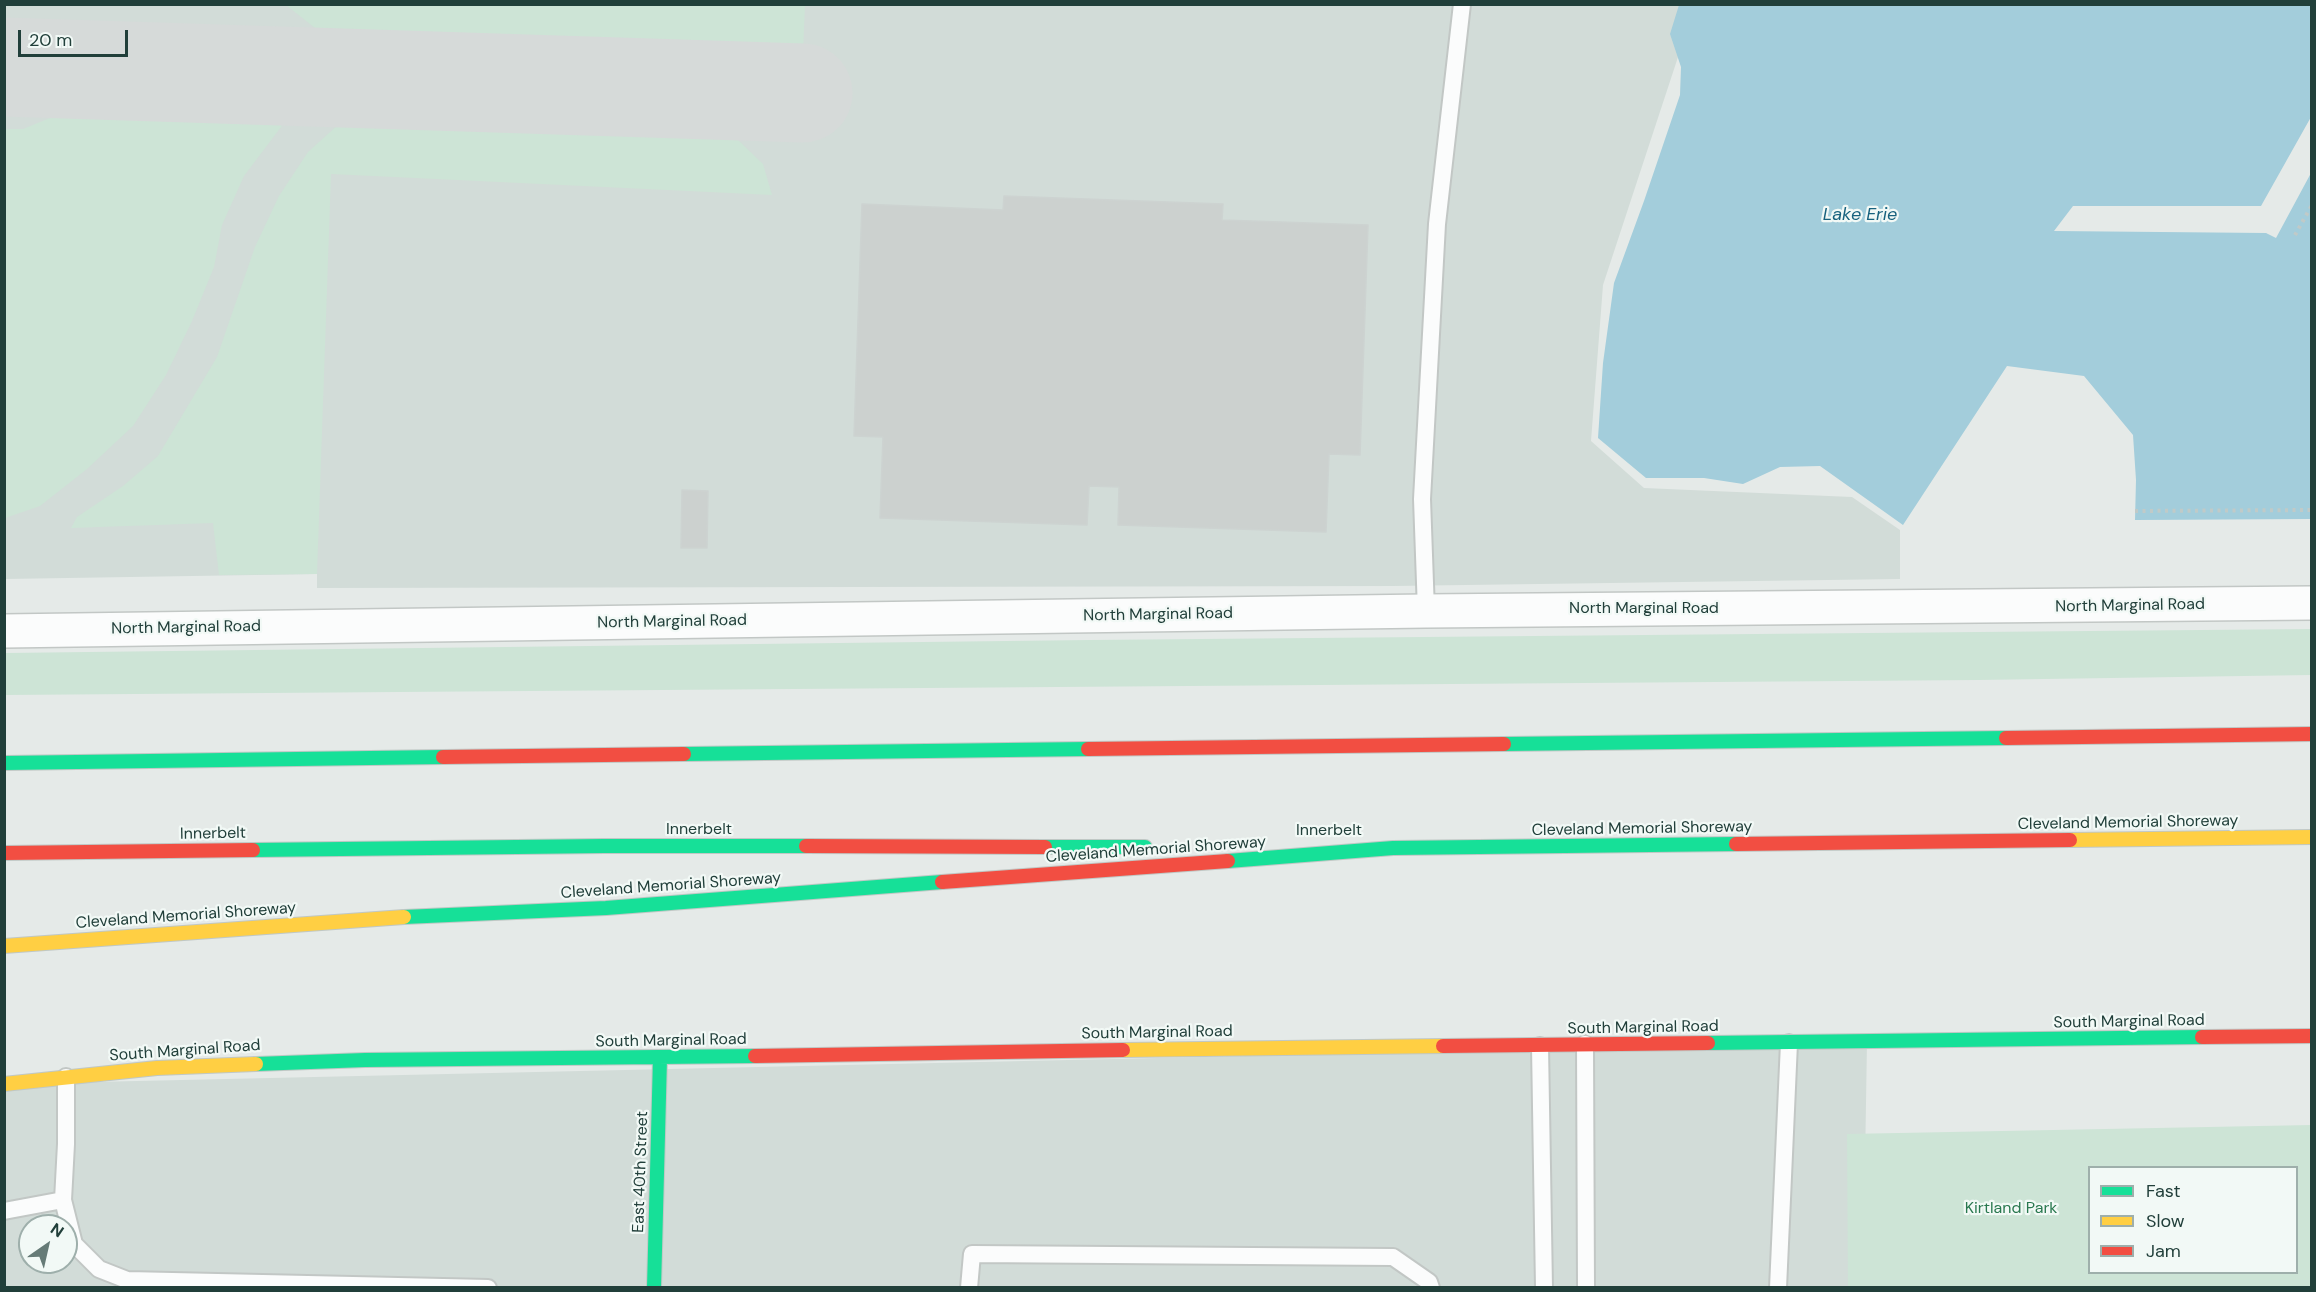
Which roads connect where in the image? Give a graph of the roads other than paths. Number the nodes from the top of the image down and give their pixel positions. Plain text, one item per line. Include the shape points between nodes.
1 (1462, 4) edge
2 (2312, 603) edge
3 (1426, 611) junction
4 (4, 631) edge
5 (2312, 734) edge
6 (4, 763) edge
7 (2312, 837) edge
8 (1154, 847) dead end
9 (1226, 848) dead end
10 (1393, 848) junction
11 (4, 853) edge
12 (4, 946) edge
13 (2312, 1036) edge
14 (1789, 1043) junction
15 (1585, 1044) junction
16 (1540, 1046) junction
17 (660, 1058) junction
18 (66, 1077) junction
19 (4, 1084) edge
20 (63, 1200) junction
21 (4, 1211) edge
22 (363, 1286) edge
23 (480, 1287) edge
24 (488, 1287) edge
25 (654, 1287) edge
26 (969, 1287) edge
27 (1431, 1287) edge
28 (1544, 1287) edge
29 (1586, 1287) edge
30 (1778, 1287) edge

1 - 3 lane via 1437,224 1422,499
2 - 3 street, North Marginal Road
3 - 4 street, North Marginal Road
5 - 6 main road
7 - 10 main road, Cleveland Memorial Shoreway
8 - 11 main road, Innerbelt via 604,846
9 - 10 main road, Innerbelt
10 - 12 main road, Cleveland Memorial Shoreway via 606,908 385,918
13 - 14 main road, South Marginal Road
14 - 15 main road, South Marginal Road
14 - 30 lane
15 - 16 main road, South Marginal Road
15 - 29 lane
16 - 17 main road, South Marginal Road
16 - 28 lane
17 - 18 main road, South Marginal Road via 265,1063
17 - 25 main road, East 40th Street
18 - 19 main road, South Marginal Road
18 - 20 lane
20 - 21 lane
20 - 22 lane via 74,1244 99,1269 127,1280
22 - 23 lane
23 - 24 lane
26 - 27 lane via 972,1254 1393,1257

